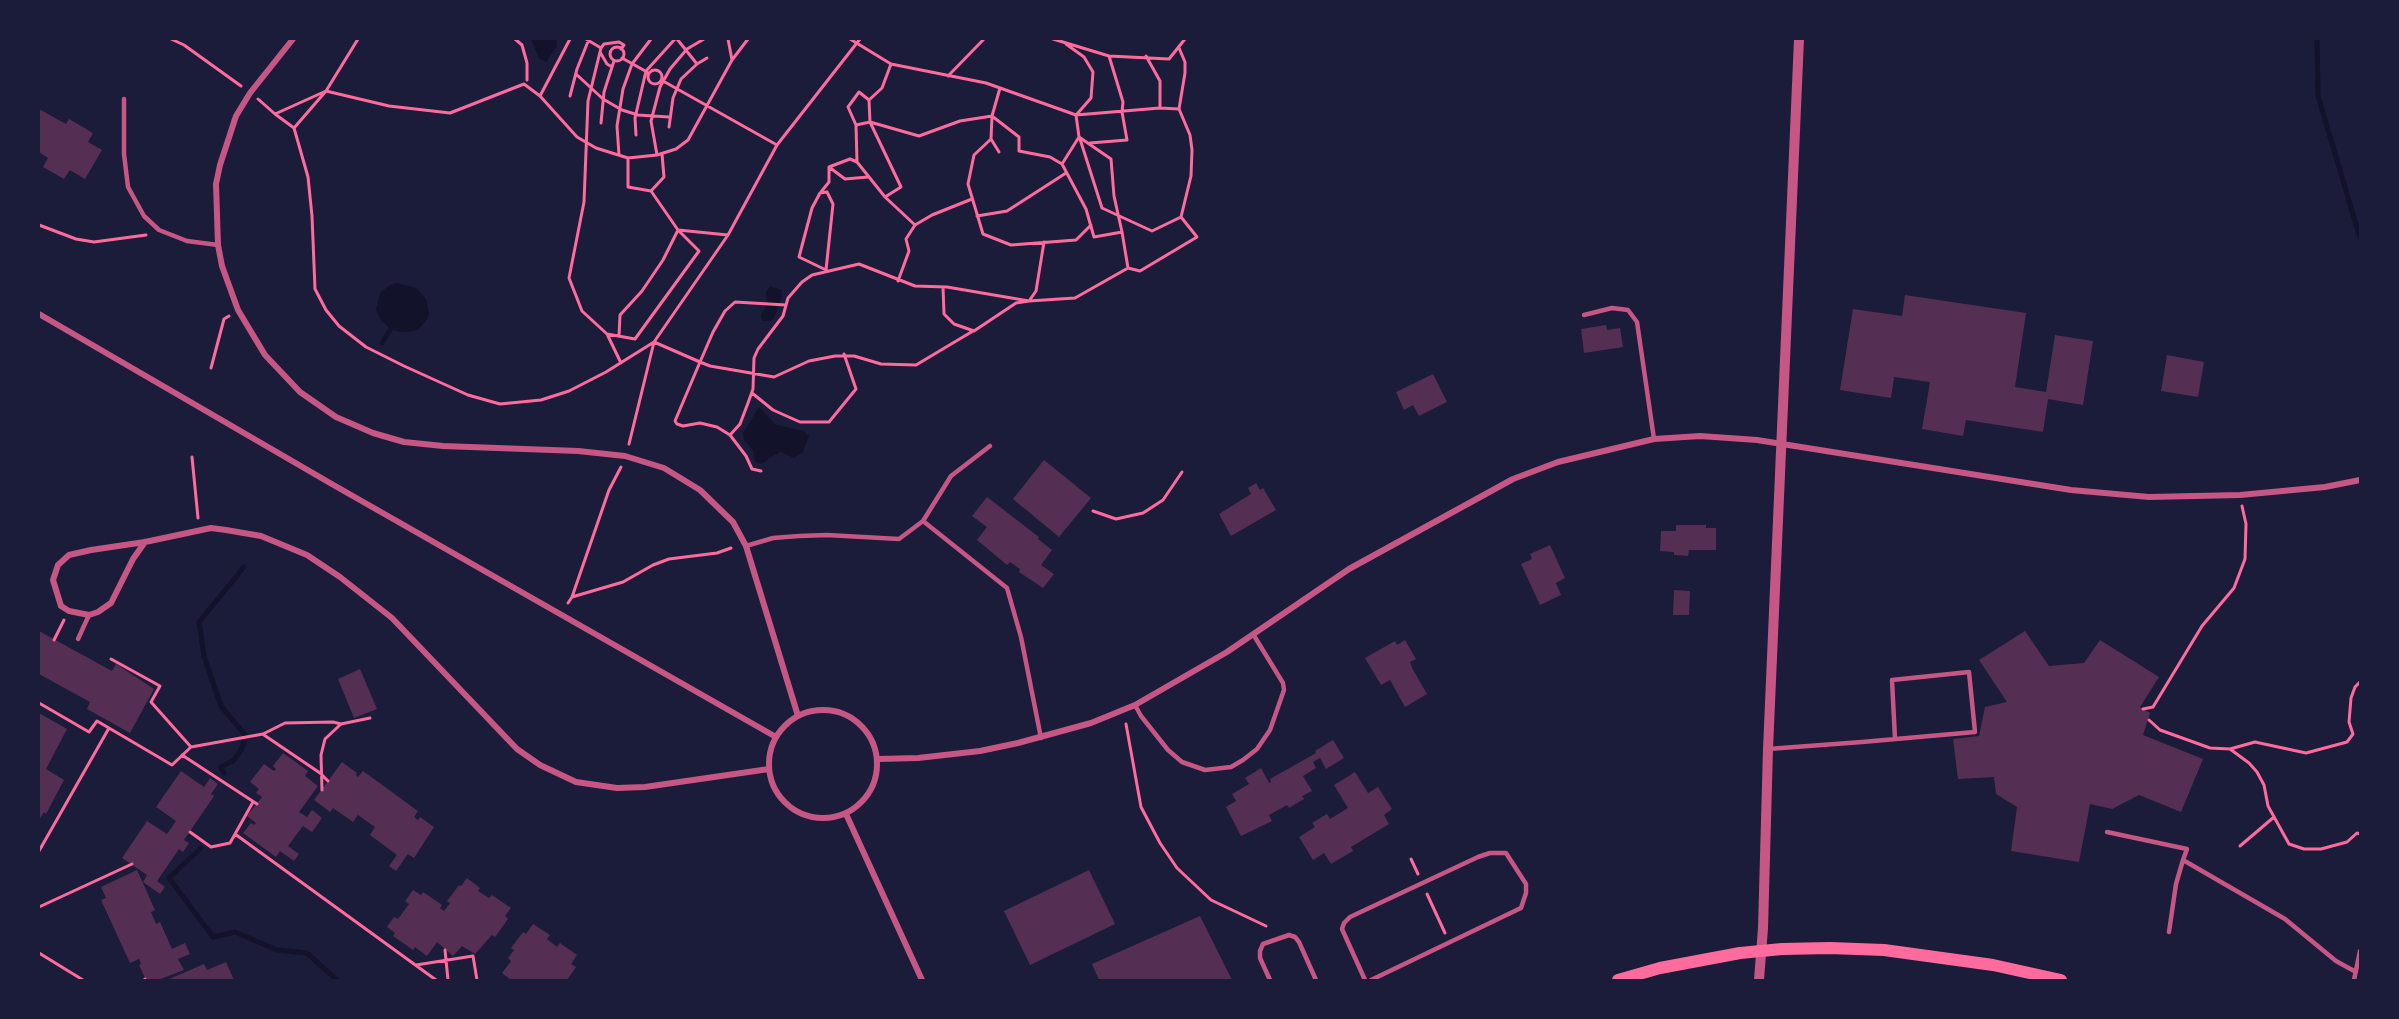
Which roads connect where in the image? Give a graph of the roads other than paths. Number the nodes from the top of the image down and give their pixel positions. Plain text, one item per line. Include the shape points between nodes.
1 (293, 39) edge
2 (1799, 39) edge
3 (124, 99) dead end
4 (218, 245) junction
5 (39, 314) edge
6 (1584, 315) dead end
7 (1654, 439) junction
8 (1782, 444) junction
9 (990, 446) dead end
10 (2360, 480) edge
11 (923, 521) junction
12 (145, 542) junction
13 (746, 546) junction
14 (89, 615) junction
15 (1253, 634) junction
16 (78, 639) dead end
17 (1135, 705) junction
18 (798, 716) junction
19 (776, 737) junction
20 (1041, 738) junction
21 (1895, 739) junction
22 (1768, 749) junction
23 (878, 759) junction
24 (769, 769) junction
25 (846, 814) junction
26 (2107, 832) dead end
27 (2183, 860) junction
28 (2169, 932) dead end
29 (1761, 950) junction
30 (2360, 951) edge
31 (2356, 972) junction
32 (922, 980) edge
33 (1270, 980) edge
34 (1316, 980) edge
35 (1365, 980) edge
36 (1371, 980) edge
37 (1618, 980) edge
38 (1759, 980) edge
39 (2061, 980) edge
40 (2354, 980) edge

1 - 4 street via 236,117 216,184
2 - 8 street
3 - 4 lane via 128,187 144,216 168,234
4 - 13 street via 238,310 265,355 288,382 336,417 373,434 414,443 586,452 646,461 700,490 733,522
5 - 19 street
6 - 7 lane via 1611,308 1628,310 1637,322
7 - 8 street via 1700,436
7 - 15 street via 1557,462 1514,479 1349,570
8 - 10 street via 1949,472 2149,497 2240,495
8 - 22 street
9 - 11 lane via 951,476
11 - 13 lane via 899,539 818,535 773,538
11 - 20 lane via 1007,588
12 - 14 street via 111,603
12 - 14 street via 69,555 58,566 52,580 61,606
12 - 24 street via 200,530 226,530 267,538 307,555 392,618 517,749 561,777 617,788 645,787
13 - 18 street
14 - 16 lane
15 - 17 street
15 - 17 lane via 1283,683 1284,695 1270,730 1257,749 1243,760 1231,767 1205,770 1182,762 1158,738
17 - 20 street
18 - 19 street
18 - 23 street via 832,710 849,716 863,727
19 - 24 street
20 - 23 street via 980,751
21 - 21 lane via 1975,732 1969,672 1892,680
21 - 22 lane
22 - 29 street
23 - 25 street via 871,791
24 - 25 street via 773,786 796,812 812,818
25 - 32 street
26 - 27 lane via 2187,849
27 - 28 lane
27 - 31 lane via 2285,919 2336,961
29 - 37 main road via 1660,968
29 - 38 street
29 - 39 main road via 1884,951
30 - 31 lane
31 - 40 lane
33 - 34 lane via 1260,951 1263,944 1289,935 1299,942
35 - 36 lane via 1342,929 1350,917 1478,857 1506,853 1526,884 1521,908

